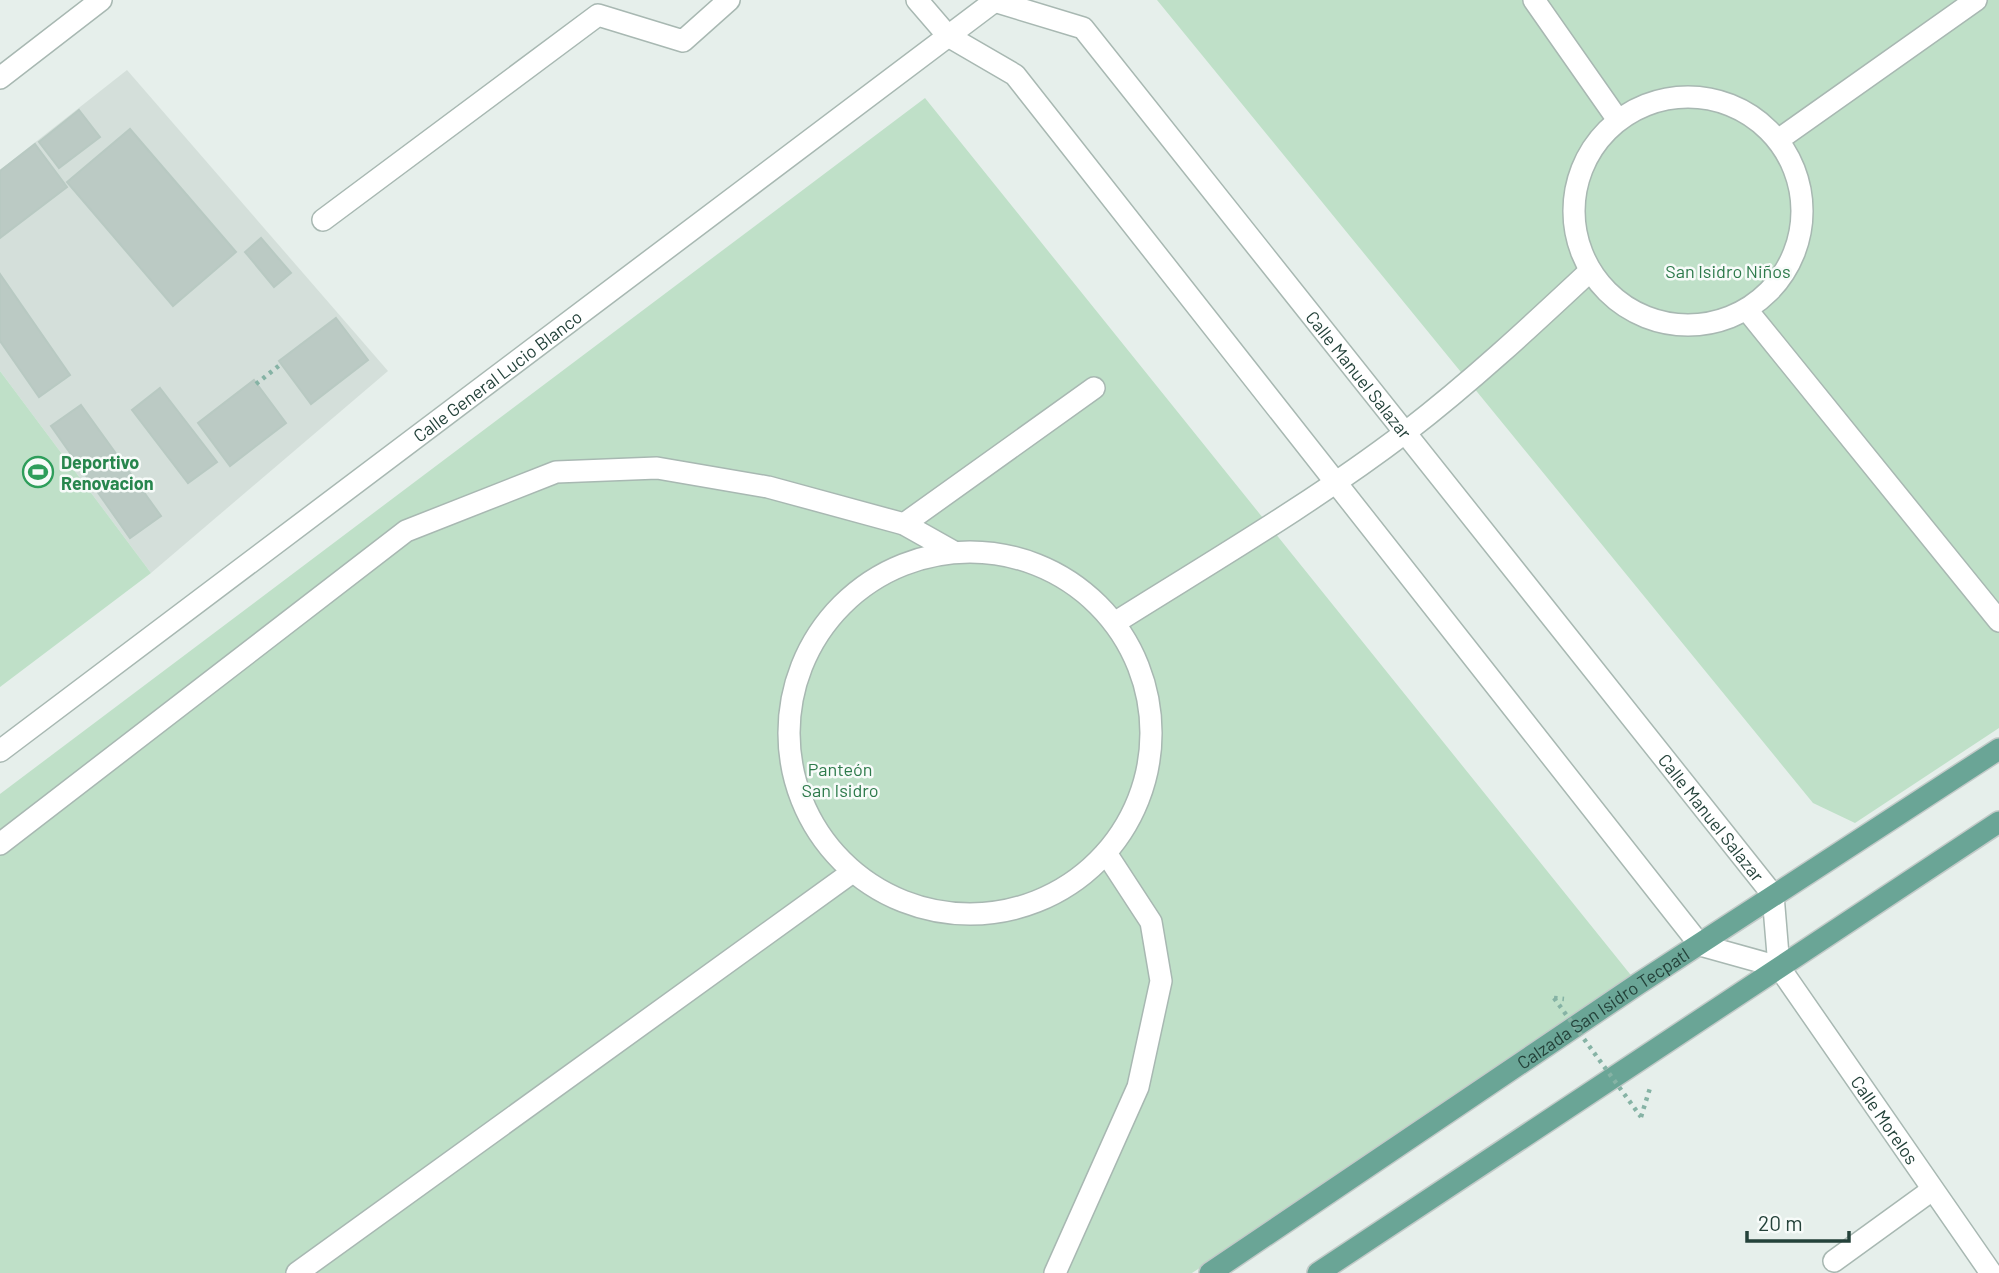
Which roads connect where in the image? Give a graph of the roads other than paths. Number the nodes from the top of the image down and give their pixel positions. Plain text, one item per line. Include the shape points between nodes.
1 (101, 0) edge
2 (729, 0) edge
3 (917, 0) edge
4 (995, 0) edge
5 (1534, 0) edge
6 (1976, 0) edge
7 (948, 36) junction
8 (0, 78) edge
9 (1618, 120) junction
10 (1778, 140) junction
11 (323, 220) dead end
12 (1590, 271) junction
13 (1747, 310) junction
14 (1094, 388) dead end
15 (1405, 433) junction
16 (1336, 482) junction
17 (904, 524) junction
18 (952, 551) junction
19 (1999, 621) edge
20 (1116, 622) junction
21 (1999, 749) edge
22 (0, 751) edge
23 (1999, 822) edge
24 (0, 844) edge
25 (1106, 853) junction
26 (851, 873) junction
27 (1773, 895) junction
28 (1700, 945) junction
29 (1779, 967) junction
30 (1932, 1190) junction
31 (1834, 1261) dead end
32 (297, 1273) edge
33 (1055, 1273) edge
34 (1210, 1273) edge
35 (1318, 1273) edge
36 (1991, 1273) edge

1 - 8 street
2 - 11 street via 683,41 598,15
3 - 7 street
4 - 7 street, Calle General Lucio Blanco
4 - 15 street, Calle Manuel Salazar via 1083,28
5 - 9 street
6 - 10 street
7 - 16 street via 1015,75
7 - 22 street, Calle General Lucio Blanco
9 - 10 street via 1650,103 1684,96 1719,101 1752,115
9 - 12 street via 1593,147 1578,181 1573,216
10 - 13 street via 1797,173 1802,212 1796,249 1777,283
12 - 13 street via 1630,311 1668,324 1709,324
12 - 15 street via 1503,353
13 - 19 street
14 - 17 street
15 - 16 street
15 - 27 street, Calle Manuel Salazar
16 - 20 street
16 - 28 street
17 - 18 street
17 - 24 street via 768,487 657,468 556,472 406,531
18 - 20 street via 1014,555 1071,580
18 - 26 street via 892,568 841,604 805,655 789,715 792,774 814,828
20 - 25 street via 1144,677 1153,738 1142,796
21 - 27 main road, Calzada San Isidro Tecpatl
23 - 29 main road
25 - 26 street via 1070,887 1016,910 958,916 901,903
25 - 33 street via 1152,922 1161,981 1138,1087
26 - 32 street
27 - 28 main road, Calzada San Isidro Tecpatl
27 - 29 street, Calle Manuel Salazar
28 - 29 street
28 - 34 main road, Calzada San Isidro Tecpatl
29 - 30 street, Calle Morelos
29 - 35 main road
30 - 31 street
30 - 36 street, Calle Morelos

